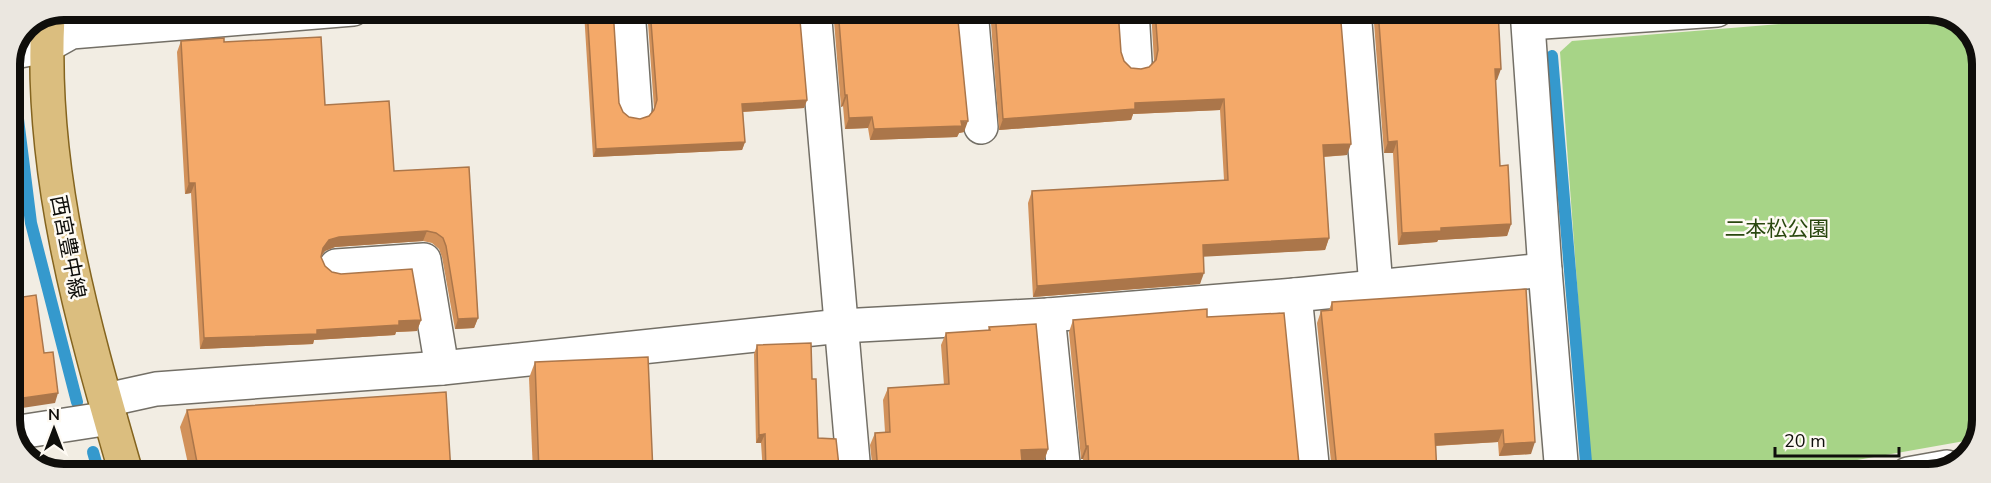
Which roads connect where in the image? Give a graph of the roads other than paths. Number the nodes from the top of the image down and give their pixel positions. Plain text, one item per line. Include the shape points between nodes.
1 (230, 19) edge
2 (629, 19) edge
3 (815, 19) edge
4 (972, 19) edge
5 (1133, 19) edge
6 (1355, 19) edge
7 (1528, 19) edge
8 (47, 31) edge
9 (24, 46) edge
10 (1135, 62) dead end
11 (635, 108) dead end
12 (981, 127) dead end
13 (336, 266) dead end
14 (1545, 270) junction
15 (1376, 287) junction
16 (1295, 295) junction
17 (1048, 315) junction
18 (841, 326) junction
19 (442, 368) junction
20 (108, 409) junction
21 (21, 431) edge
22 (123, 464) edge
23 (853, 464) edge
24 (1063, 464) edge
25 (1312, 464) edge
26 (1561, 464) edge

1 - 8 street
2 - 11 street
3 - 18 street
4 - 12 street
5 - 10 street
6 - 15 street
7 - 14 street
8 - 9 street
8 - 20 main road, 西宮豊中線 via 47,109 56,187 69,259
13 - 19 street via 424,260
14 - 15 street
14 - 26 street
15 - 16 street
16 - 17 street
16 - 25 street
17 - 18 street
17 - 24 street
18 - 19 street
18 - 23 street
19 - 20 street via 156,389
20 - 21 street
20 - 22 main road, 西宮豊中線

